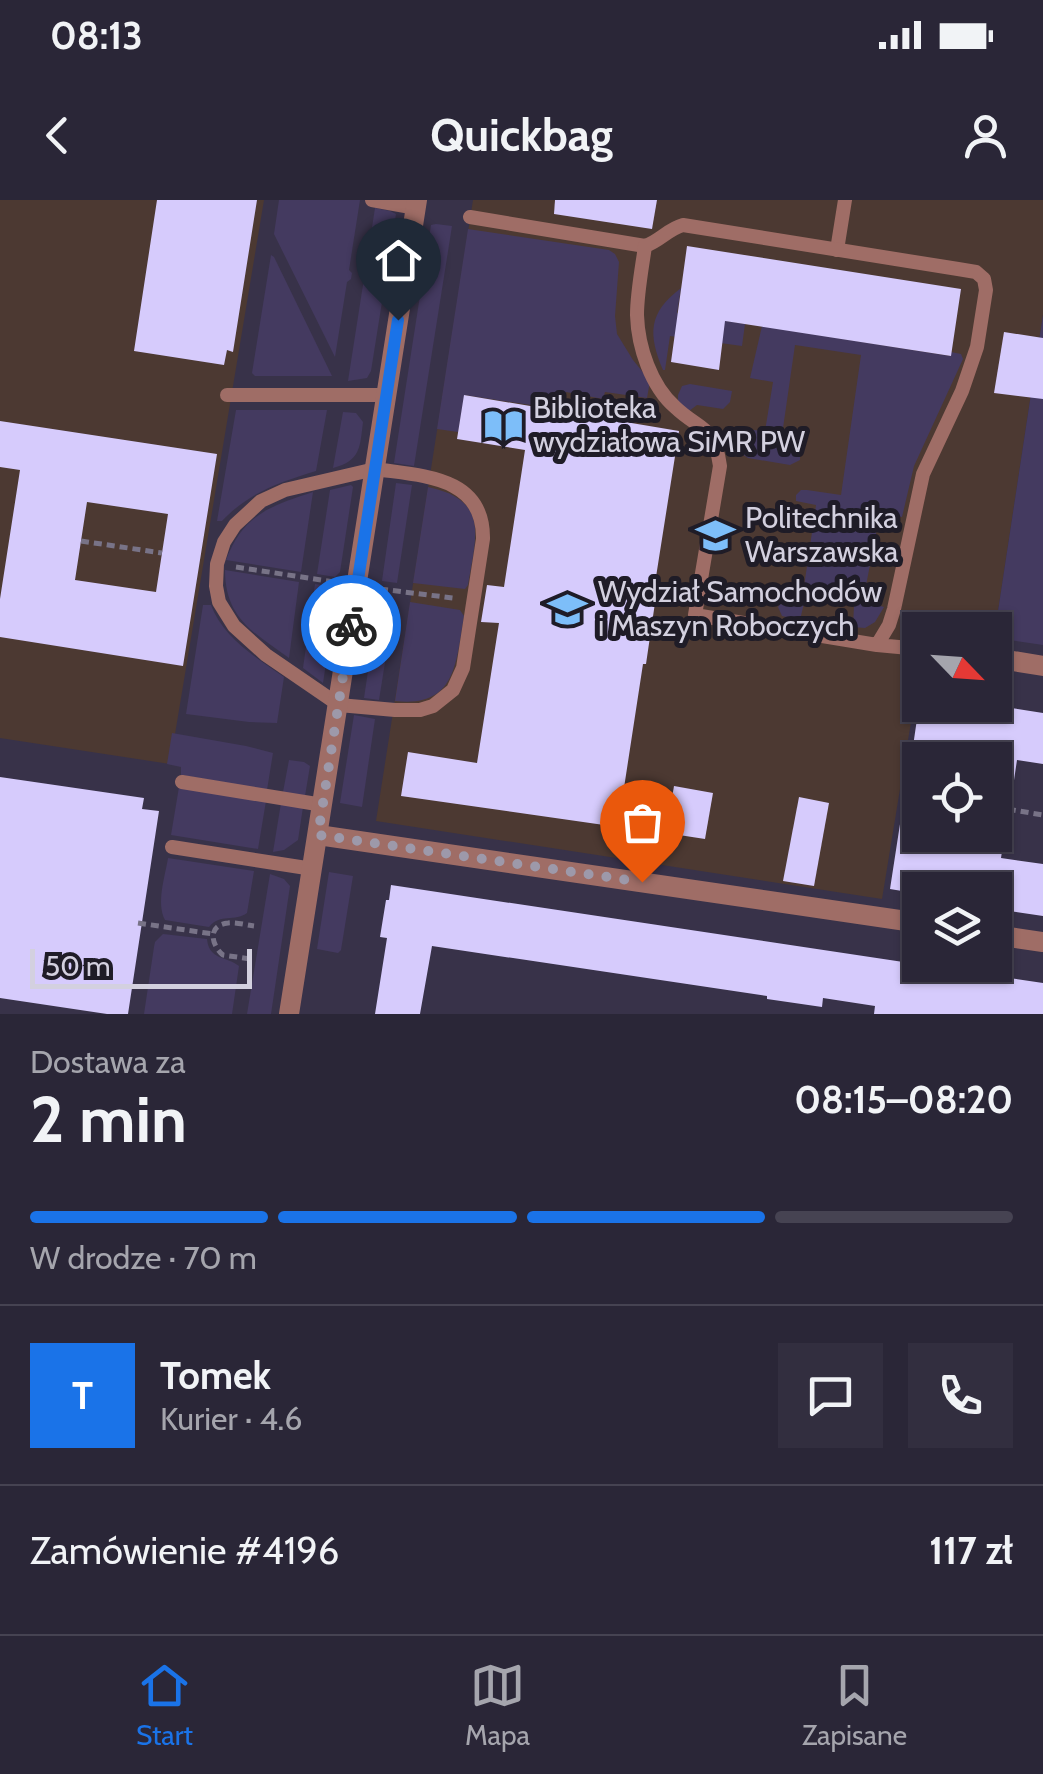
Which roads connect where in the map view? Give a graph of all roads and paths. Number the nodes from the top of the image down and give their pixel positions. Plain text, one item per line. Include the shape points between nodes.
1 (372, 200) edge
2 (846, 200) edge
3 (416, 204) edge
4 (470, 217) dead end
5 (645, 246) junction
6 (837, 250) junction
7 (227, 394) dead end
8 (387, 395) junction
9 (375, 469) junction
10 (81, 540) dead end
11 (162, 553) dead end
12 (217, 564) junction
13 (339, 582) dead end
14 (372, 588) dead end
15 (473, 601) junction
16 (877, 645) junction
17 (902, 647) edge
18 (1012, 661) edge
19 (1043, 666) edge
20 (338, 705) junction
21 (182, 782) dead end
22 (323, 804) junction
23 (1012, 809) edge
24 (1043, 814) edge
25 (318, 835) junction
26 (172, 847) dead end
27 (313, 869) junction
28 (902, 920) edge
29 (138, 923) dead end
30 (254, 926) dead end
31 (213, 934) junction
32 (1012, 937) edge
33 (1043, 942) edge
34 (250, 959) dead end
35 (290, 1014) edge

1 - 3 lane
2 - 6 lane
3 - 8 street
4 - 5 lane
5 - 6 lane via 683,225
5 - 16 lane via 637,312 644,356 665,396 708,432 720,466 695,615
6 - 16 lane via 976,272 986,290 971,369 923,474 894,609
7 - 8 lane
8 - 9 street
9 - 12 lane via 261,501 234,525
9 - 15 lane via 442,481 473,501 484,529
9 - 20 street
10 - 11 path
12 - 13 path
12 - 20 lane via 219,602 234,626
14 - 15 path
15 - 20 lane via 464,668 445,698 407,711
16 - 17 lane
18 - 19 street
20 - 22 street
21 - 22 lane
22 - 25 street
23 - 24 path
25 - 27 street
25 - 28 street
26 - 27 lane
27 - 35 street
29 - 31 path
30 - 31 path via 225,923
31 - 34 path via 222,955
32 - 33 street

